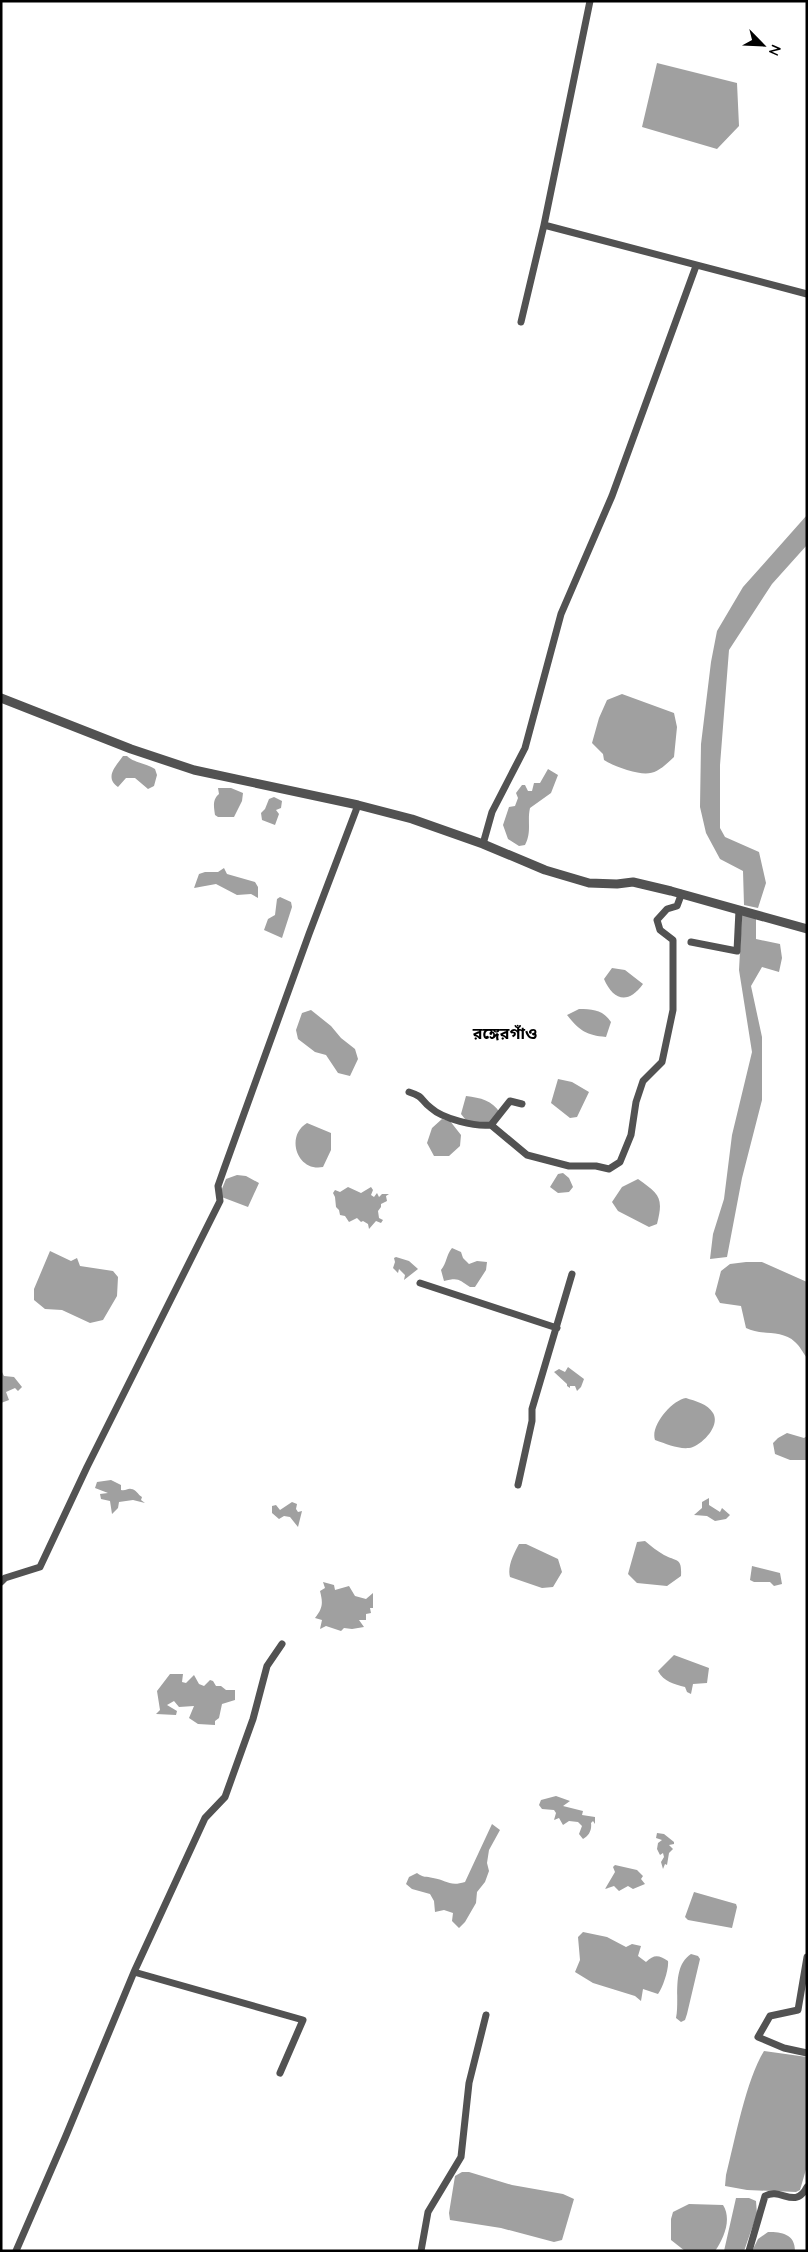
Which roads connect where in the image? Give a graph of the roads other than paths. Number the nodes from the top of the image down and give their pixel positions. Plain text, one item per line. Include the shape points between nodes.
1 (590, 1) edge
2 (544, 225) junction
3 (696, 266) junction
4 (807, 294) edge
5 (521, 322) dead end
6 (1, 698) edge
7 (358, 805) junction
8 (483, 844) junction
9 (680, 893) junction
10 (739, 910) junction
11 (807, 928) edge
12 (691, 942) dead end
13 (410, 1092) dead end
14 (522, 1104) dead end
15 (491, 1125) junction
16 (572, 1274) dead end
17 (420, 1283) dead end
18 (556, 1328) junction
19 (518, 1485) dead end
20 (1, 1582) edge
21 (282, 1644) dead end
22 (807, 1957) edge
23 (134, 1972) junction
24 (486, 2015) dead end
25 (807, 2053) edge
26 (280, 2073) dead end
27 (807, 2187) edge
28 (16, 2251) edge
29 (421, 2251) edge
30 (749, 2251) edge

1 - 2 street
2 - 3 street
2 - 5 street
3 - 4 street
3 - 8 street via 612,496 560,614 525,748 492,812
6 - 7 street via 194,770
7 - 8 street via 412,819
7 - 20 street via 218,1186 220,1202 86,1467 40,1567
8 - 9 street via 545,870 590,883 633,882
9 - 10 street
9 - 15 street via 676,906 667,909 657,920 660,930 673,940 673,1010 662,1062 643,1081 631,1135 620,1162 609,1169 569,1166 527,1155
10 - 11 street
10 - 12 street via 738,951
13 - 15 street via 421,1095 431,1108 443,1114 476,1126
14 - 15 street via 510,1101
16 - 18 street
17 - 18 street
18 - 19 street via 532,1409
21 - 23 street via 267,1666 253,1719 225,1797 205,1818
22 - 25 street via 798,2010 770,2016 758,2037
23 - 26 street via 302,2020
23 - 28 street
24 - 29 street via 470,2083 461,2158 428,2212
27 - 30 street via 798,2198 773,2194 764,2196

